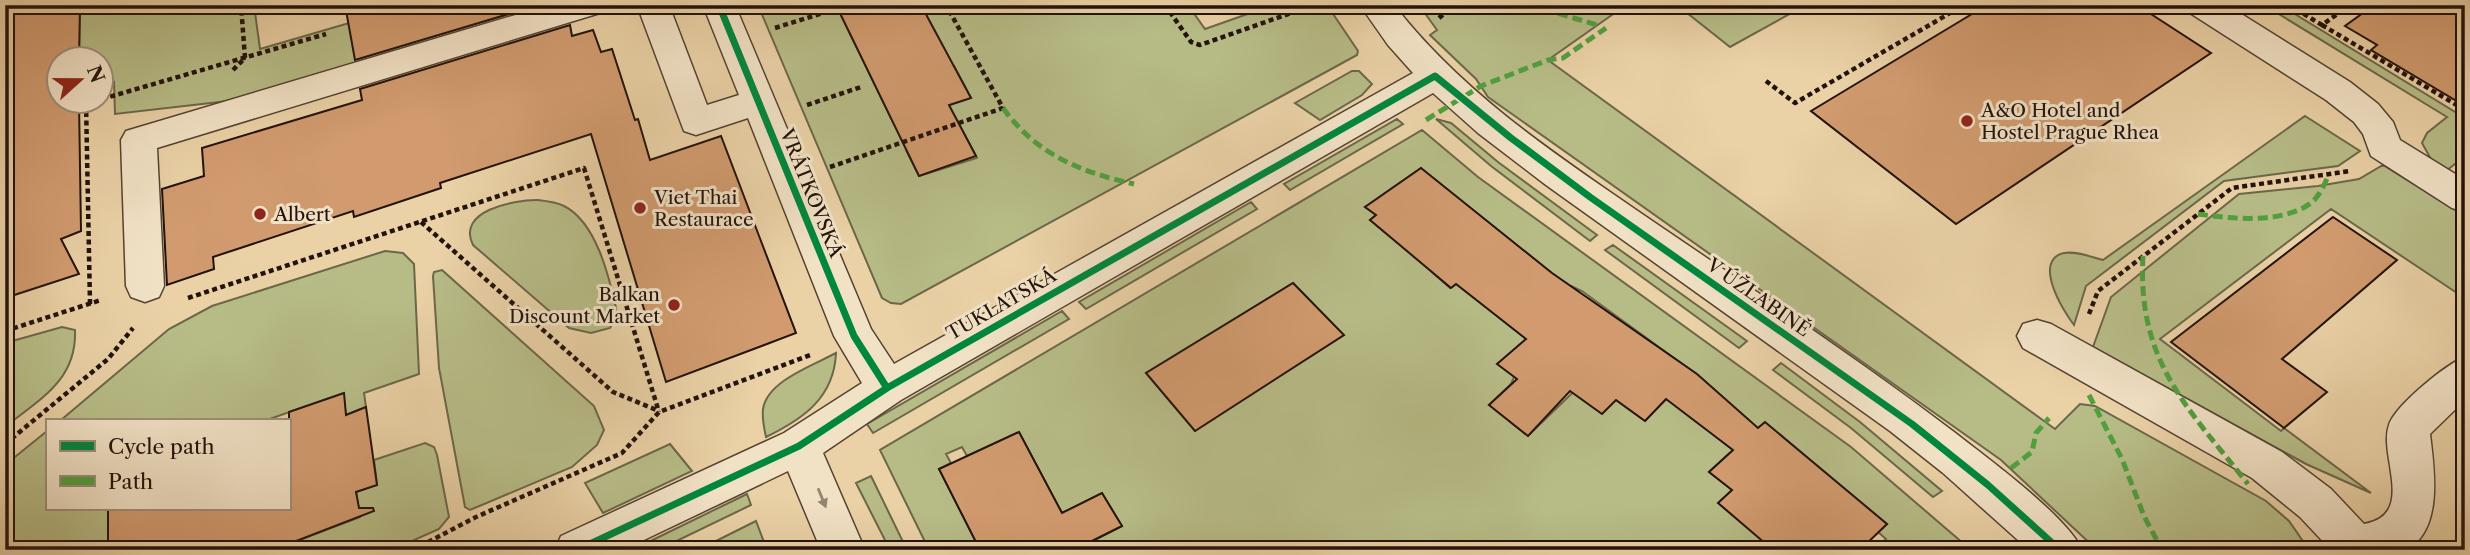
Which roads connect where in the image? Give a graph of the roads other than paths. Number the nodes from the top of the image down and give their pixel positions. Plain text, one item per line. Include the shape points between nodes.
1 (588, 5) edge
2 (653, 5) edge
3 (719, 5) edge
4 (1376, 5) edge
5 (2202, 5) edge
6 (1435, 76) junction
7 (758, 102) junction
8 (2465, 198) edge
9 (145, 286) road end
10 (2037, 336) dead end
11 (2465, 374) edge
12 (887, 388) junction
13 (799, 446) junction
14 (2355, 548) edge
15 (578, 550) edge
16 (843, 550) edge
17 (2060, 550) edge

1 - 9 street via 139,140
2 - 7 street via 696,122
3 - 7 street, VRÁTKOVSKÁ
4 - 6 street, V ÚŽLABINĚ
5 - 8 street via 2338,91 2366,113 2384,147
6 - 12 street, TUKLATSKÁ
6 - 17 street, V ÚŽLABINĚ via 1569,182 1902,417 1991,487
7 - 12 street, VRÁTKOVSKÁ via 855,336
10 - 14 street via 2267,466 2300,489
11 - 14 street via 2408,428 2414,490 2408,520 2391,539
12 - 13 street, TUKLATSKÁ
13 - 15 street, TUKLATSKÁ
13 -> 16 street

